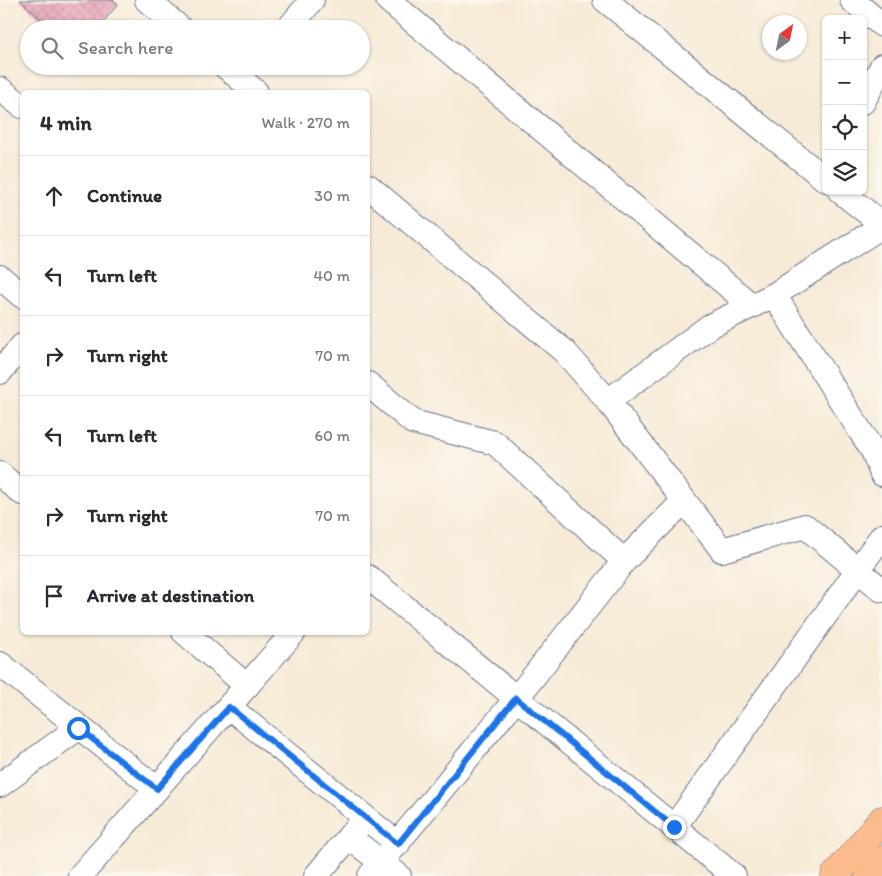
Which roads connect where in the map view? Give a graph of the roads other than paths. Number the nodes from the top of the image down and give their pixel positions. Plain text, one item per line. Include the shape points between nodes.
1 (147, 0) edge
2 (312, 0) edge
3 (388, 0) edge
4 (605, 0) edge
5 (861, 3) edge
6 (170, 20) edge
7 (295, 20) edge
8 (882, 25) edge
9 (882, 66) edge
10 (237, 75) edge
11 (248, 83) edge
12 (0, 89) edge
13 (867, 94) edge
14 (20, 104) edge
15 (822, 175) edge
16 (370, 188) edge
17 (846, 195) edge
18 (882, 225) edge
19 (0, 277) edge
20 (20, 294) edge
21 (774, 294) junction
22 (752, 306) junction
23 (20, 348) edge
24 (0, 372) edge
25 (370, 386) edge
26 (608, 401) junction
27 (0, 474) edge
28 (882, 474) edge
29 (20, 491) edge
30 (683, 502) junction
31 (882, 536) edge
32 (624, 561) junction
33 (859, 571) junction
34 (370, 579) edge
35 (882, 590) edge
36 (188, 635) edge
37 (291, 635) edge
38 (0, 664) edge
39 (247, 686) junction
40 (516, 698) junction
41 (229, 707) junction
42 (78, 728) junction
43 (0, 785) edge
44 (157, 789) junction
45 (365, 818) junction
46 (882, 820) edge
47 (674, 827) junction
48 (350, 836) junction
49 (398, 844) junction
50 (882, 860) edge
51 (384, 871) edge
52 (80, 876) edge
53 (316, 876) edge
54 (734, 876) edge
55 (835, 876) edge
56 (869, 876) edge

1 - 6 street
2 - 7 street
3 - 22 street
4 - 15 street
5 - 8 street
9 - 13 street
10 - 11 street
12 - 14 street
16 - 26 street via 565,352
17 - 18 street
18 - 21 street
19 - 20 street
21 - 22 street
21 - 28 street via 873,451
22 - 26 street via 710,326
23 - 24 street
25 - 32 street via 413,422 495,443
26 - 30 street
27 - 29 street
30 - 32 street
30 - 33 street via 722,550 805,526
31 - 33 street
32 - 40 street
33 - 35 street
33 - 47 street
34 - 40 street
36 - 39 street
37 - 39 street
38 - 42 street
39 - 41 street
40 - 47 street
40 - 49 street
41 - 44 street
41 - 45 street
42 - 43 street
42 - 44 street
44 - 52 street
45 - 48 street
45 - 49 street
46 - 55 main road
47 - 54 street
48 - 51 street
48 - 53 street
49 - 51 street
50 - 56 main road

